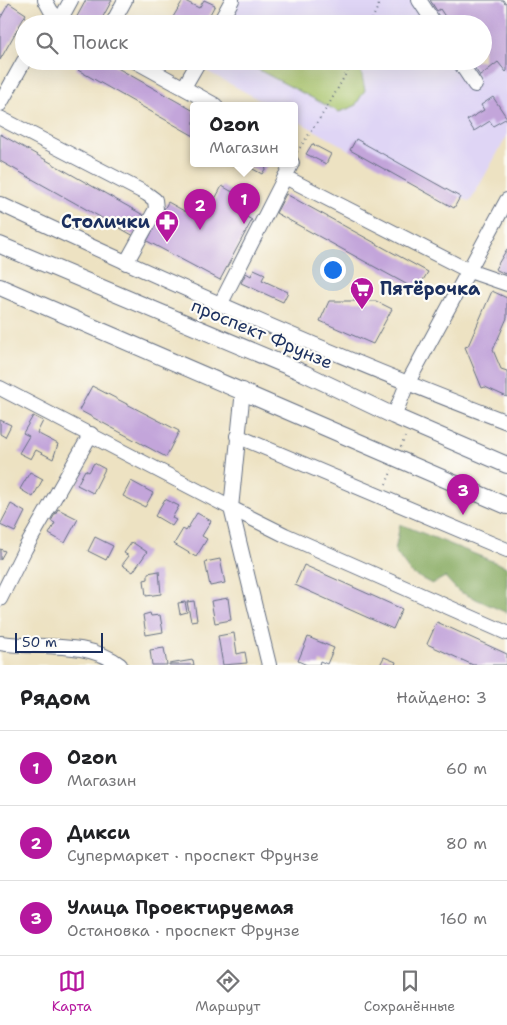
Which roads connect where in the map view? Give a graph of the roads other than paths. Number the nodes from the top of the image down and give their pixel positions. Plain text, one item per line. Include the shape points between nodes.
1 (71, 0) edge
2 (125, 0) edge
3 (232, 0) edge
4 (419, 0) edge
5 (55, 14) edge
6 (117, 15) edge
7 (224, 15) edge
8 (429, 15) edge
9 (19, 70) edge
10 (152, 70) edge
11 (193, 70) edge
12 (465, 70) edge
13 (475, 85) dead end
14 (184, 87) junction
15 (210, 102) edge
16 (0, 104) edge
17 (0, 118) edge
18 (290, 167) edge
19 (285, 177) junction
20 (507, 200) edge
21 (0, 204) edge
22 (0, 245) edge
23 (126, 263) junction
24 (469, 271) junction
25 (507, 284) edge
26 (0, 287) edge
27 (221, 303) junction
28 (408, 384) junction
29 (0, 388) edge
30 (243, 390) junction
31 (394, 416) junction
32 (507, 422) edge
33 (91, 434) junction
34 (237, 436) junction
35 (507, 465) edge
36 (507, 506) edge
37 (231, 508) junction
38 (507, 550) edge
39 (0, 599) edge
40 (507, 633) edge
41 (0, 643) edge
42 (120, 665) edge
43 (269, 665) edge

1 - 5 street
2 - 6 street
3 - 7 street
4 - 8 street
9 - 16 street
10 - 14 street
11 - 14 street
12 - 13 street
14 - 15 street
17 - 23 street via 155,200 156,209
18 - 19 street
19 - 24 street
19 - 27 street
20 - 24 street
21 - 23 street
22 - 31 main road, проспект Фрунзе via 304,372
23 - 27 street
24 - 25 street
24 - 28 street
26 - 30 main road
27 - 28 street
28 - 31 street
28 - 32 street
29 - 33 street
30 - 34 street
30 - 36 main road
31 - 35 main road, проспект Фрунзе
33 - 37 street
33 - 39 street
34 - 37 street
34 - 38 street
37 - 40 street
37 - 43 street
41 - 42 street via 85,650 109,657

